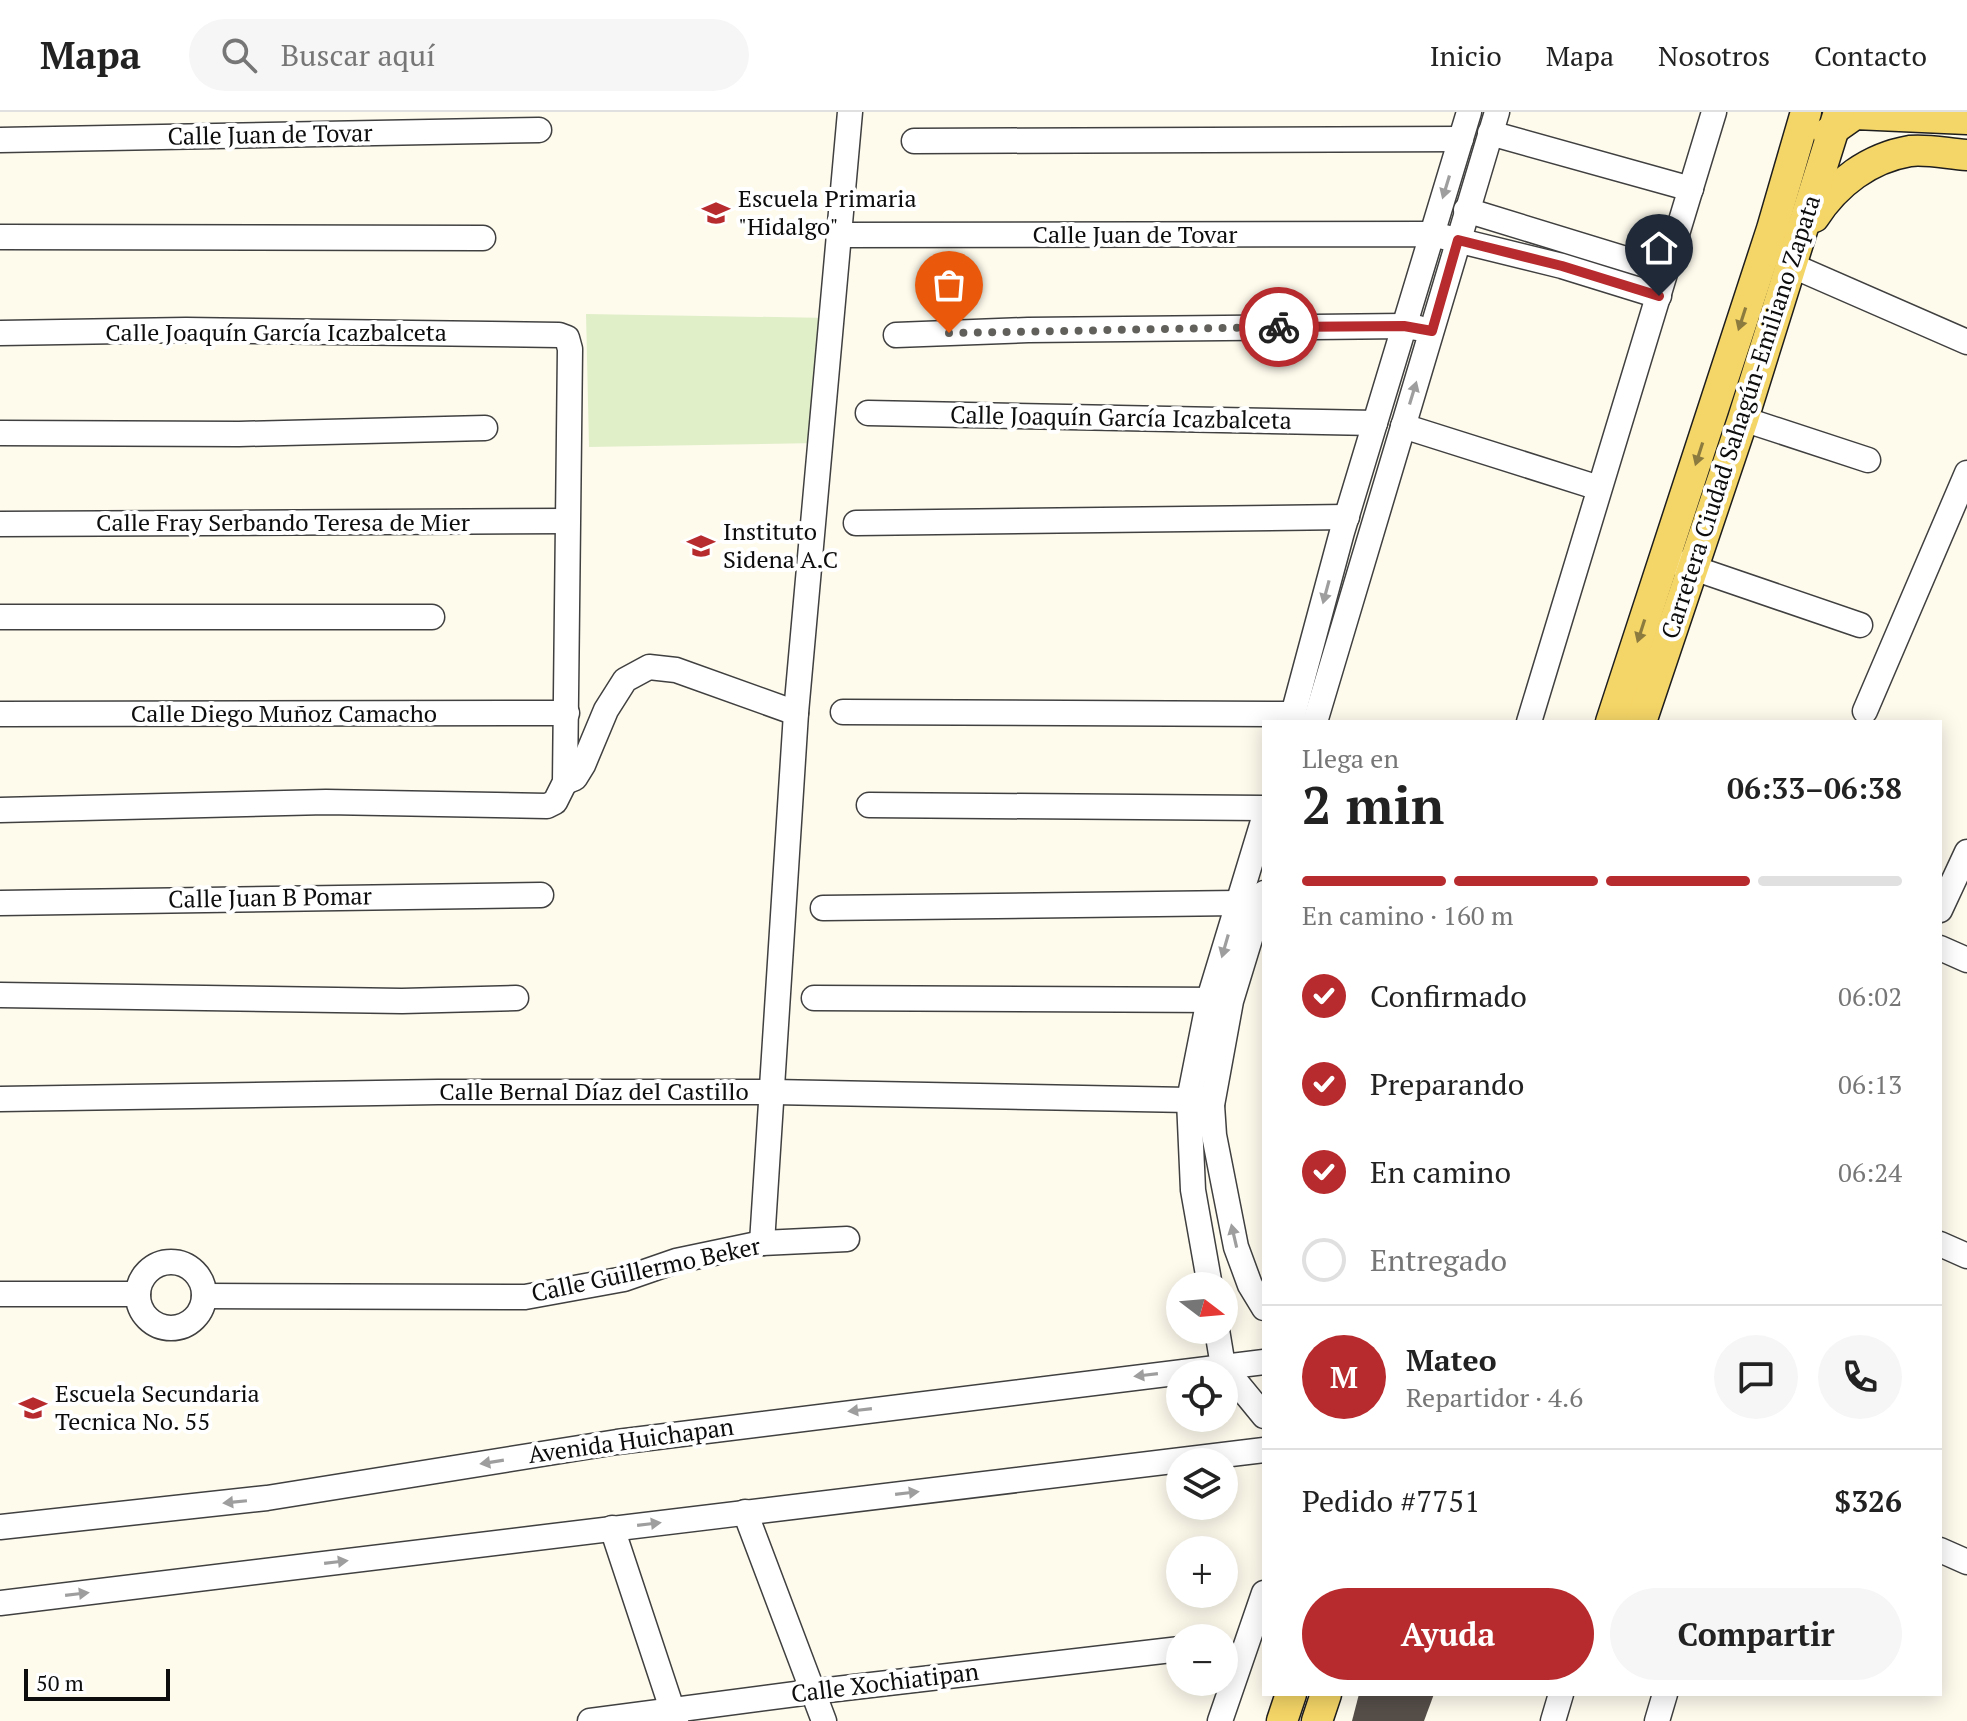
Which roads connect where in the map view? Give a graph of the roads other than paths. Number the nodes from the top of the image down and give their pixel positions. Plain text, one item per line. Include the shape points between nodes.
1 (850, 112) edge
2 (1469, 112) edge
3 (1714, 112) edge
4 (1806, 112) edge
5 (1911, 114) edge
6 (1959, 116) edge
7 (1834, 117) edge
8 (1493, 122) edge
9 (539, 130) dead end
10 (1461, 139) junction
11 (0, 140) edge
12 (914, 141) dead end
13 (1912, 151) junction
14 (1967, 155) edge
15 (1691, 189) junction
16 (1466, 210) junction
17 (1432, 234) junction
18 (838, 235) junction
19 (0, 237) edge
20 (1769, 237) junction
21 (483, 238) dead end
22 (1458, 240) junction
23 (1797, 253) junction
24 (1665, 271) junction
25 (1659, 296) junction
26 (1404, 326) junction
27 (1432, 331) junction
28 (0, 333) edge
29 (896, 335) dead end
30 (1967, 342) edge
31 (868, 413) dead end
32 (1743, 419) junction
33 (1375, 423) junction
34 (1403, 426) junction
35 (485, 428) dead end
36 (0, 433) edge
37 (1868, 460) dead end
38 (1967, 473) edge
39 (1599, 488) junction
40 (1347, 517) junction
41 (567, 521) junction
42 (856, 523) dead end
43 (0, 524) edge
44 (1665, 557) junction
45 (1693, 569) junction
46 (0, 617) edge
47 (432, 617) dead end
48 (1860, 625) dead end
49 (1865, 711) dead end
50 (843, 712) dead end
51 (567, 713) junction
52 (796, 713) junction
53 (0, 714) edge
54 (1299, 719) edge
55 (1530, 720) edge
56 (1612, 720) edge
57 (1642, 720) edge
58 (565, 782) junction
59 (869, 805) dead end
60 (1262, 808) edge
61 (0, 810) edge
62 (1262, 842) edge
63 (1967, 852) edge
64 (541, 895) dead end
65 (1257, 902) edge
66 (0, 903) edge
67 (1942, 906) edge
68 (823, 908) dead end
69 (1942, 949) edge
70 (1967, 960) edge
71 (0, 995) edge
72 (516, 998) dead end
73 (814, 998) dead end
74 (1220, 1000) junction
75 (773, 1092) junction
76 (0, 1099) edge
77 (1200, 1102) junction
78 (847, 1239) dead end
79 (762, 1243) junction
80 (1942, 1245) edge
81 (1967, 1256) edge
82 (1208, 1272) edge
83 (0, 1294) edge
84 (138, 1294) junction
85 (204, 1296) junction
86 (1262, 1305) edge
87 (1262, 1362) edge
88 (1238, 1365) edge
89 (1166, 1373) edge
90 (1238, 1384) edge
91 (1262, 1414) edge
92 (1262, 1450) edge
93 (745, 1512) junction
94 (0, 1527) edge
95 (612, 1528) junction
96 (1942, 1551) edge
97 (1967, 1562) edge
98 (1262, 1596) edge
99 (0, 1603) edge
100 (1238, 1638) edge
101 (1166, 1651) edge
102 (811, 1692) junction
103 (1225, 1696) edge
104 (1290, 1696) edge
105 (1325, 1696) edge
106 (1560, 1696) edge
107 (1664, 1696) edge
108 (674, 1716) edge
109 (590, 1721) edge
110 (824, 1721) edge
111 (1220, 1721) edge
112 (1282, 1721) edge
113 (1317, 1721) edge
114 (1553, 1721) edge
115 (1657, 1721) edge

1 - 18 street
2 - 10 street
3 - 15 street
4 - 20 main road, Carretera Ciudad Sahagún-Emiliano Zapata
5 - 6 main road
5 - 7 main road
7 - 13 main road via 1854,146
7 - 20 main road via 1800,167
7 - 23 main road, Carretera Ciudad Sahagún-Emiliano Zapata
8 - 15 street
8 - 16 street
9 - 11 street, Calle Juan de Tovar
10 - 12 street
10 -> 17 street
13 - 14 main road
13 - 23 main road via 1857,171 1832,193
15 - 24 street
16 - 22 street
16 - 24 street
17 - 18 street, Calle Juan de Tovar
17 - 22 street, Calle Juan de Tovar
17 - 26 street
18 - 52 street
19 - 21 street
20 -> 44 main road
22 - 25 street, Calle Juan de Tovar
22 - 27 street
23 - 30 street
23 - 32 main road, Carretera Ciudad Sahagún-Emiliano Zapata
24 - 25 street
25 - 39 street
26 - 27 street
26 - 29 street
26 - 33 street
34 -> 27 street
28 - 41 street, Calle Joaquín García Icazbalceta via 186,330 567,338
31 - 33 street, Calle Joaquín García Icazbalceta
32 - 37 street
32 - 45 main road, Carretera Ciudad Sahagún-Emiliano Zapata
33 - 40 street
34 - 39 street
34 - 54 street
35 - 36 street
38 - 49 street
39 - 55 street
40 - 42 street
40 -> 54 street
41 - 43 street, Calle Fray Serbando Teresa de Mier
41 - 51 street
44 - 45 street
44 -> 56 main road
45 - 48 street
45 - 57 main road, Carretera Ciudad Sahagún-Emiliano Zapata
46 - 47 street
50 - 54 street
51 - 53 street, Calle Diego Muñoz Camacho
51 - 58 street
52 - 58 street via 676,670 649,667 625,680 583,765
52 - 75 street
58 - 61 street via 547,806 326,802
59 - 60 street
62 - 65 street
63 - 67 street
64 - 66 street, Calle Juan B Pomar
65 - 68 street
65 - 74 street
69 - 70 street
71 - 72 street
73 - 74 street
74 - 77 street
75 - 76 street, Calle Bernal Díaz del Castillo
75 - 77 street, Calle Bernal Díaz del Castillo
75 - 79 street
77 - 82 street via 1193,1190
86 -> 77 street via 1236,1247 1214,1135
78 - 79 street, Calle Guillermo Beker
79 - 85 street, Calle Guillermo Beker via 676,1261 624,1279 525,1297
80 - 81 street
83 - 84 street
84 - 85 street via 147,1318 170,1328 194,1319
84 - 85 street via 148,1270 172,1261 195,1272
87 - 88 street, Avenida Huichapan
89 -> 94 street, Avenida Huichapan via 617,1442 267,1498
90 - 91 street
93 -> 92 street
95 -> 93 street
93 - 102 street
99 -> 95 street
95 - 108 street
96 - 97 street
98 - 100 street
101 - 102 street, Calle Xochiatipan
102 - 108 street, Calle Xochiatipan
102 - 110 street
103 - 111 street
104 - 112 main road
105 - 113 main road
106 - 114 street
107 - 115 street
108 - 109 street, Calle Xochiatipan

